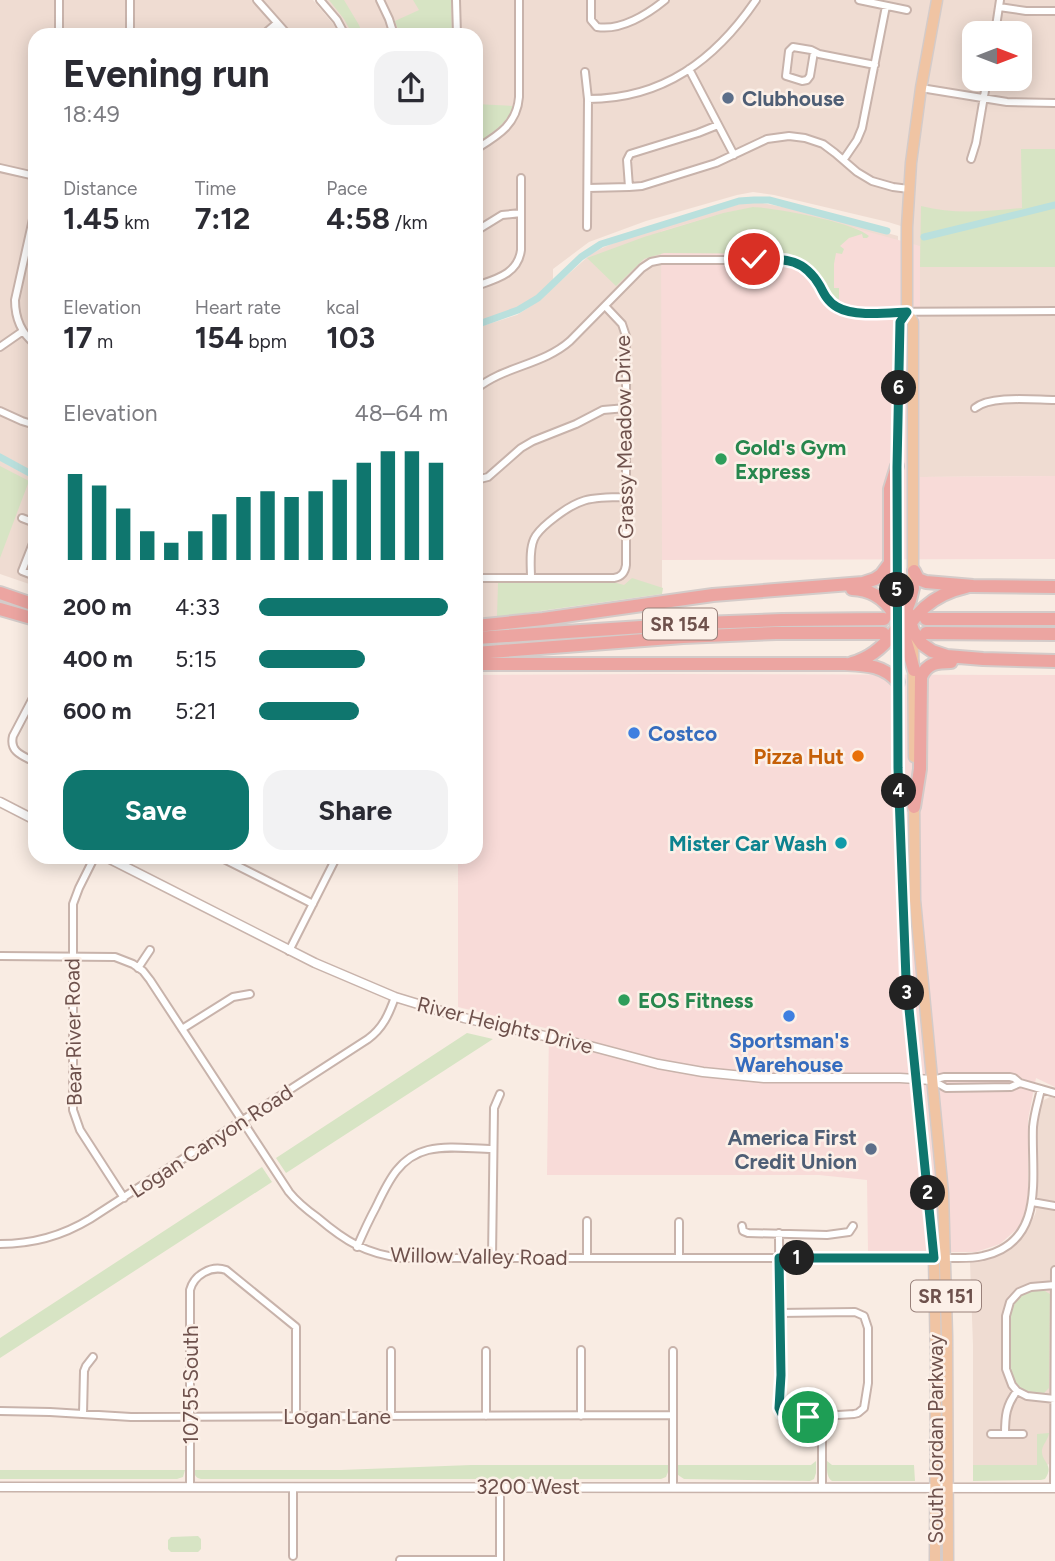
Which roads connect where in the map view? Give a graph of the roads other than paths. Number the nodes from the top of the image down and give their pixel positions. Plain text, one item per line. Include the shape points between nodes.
1 (59, 0) edge
2 (130, 0) edge
3 (257, 0) edge
4 (320, 0) edge
5 (380, 0) edge
6 (456, 0) edge
7 (519, 0) edge
8 (591, 0) edge
9 (665, 0) edge
10 (756, 0) edge
11 (859, 0) edge
12 (937, 0) edge
13 (1000, 3) edge
14 (886, 6) junction
15 (907, 10) dead end
16 (1055, 11) edge
17 (997, 21) edge
18 (277, 23) junction
19 (59, 28) edge
20 (130, 28) edge
21 (271, 28) edge
22 (282, 28) edge
23 (341, 28) edge
24 (392, 28) edge
25 (457, 28) edge
26 (814, 52) junction
27 (875, 65) junction
28 (689, 69) junction
29 (585, 72) dead end
30 (921, 88) junction
31 (984, 91) edge
32 (588, 99) junction
33 (983, 99) junction
34 (1055, 103) edge
35 (718, 125) junction
36 (483, 144) edge
37 (734, 155) junction
38 (844, 159) junction
39 (971, 159) dead end
40 (0, 168) edge
41 (28, 174) edge
42 (521, 178) dead end
43 (629, 187) junction
44 (588, 188) junction
45 (909, 189) junction
46 (521, 213) junction
47 (483, 227) edge
48 (587, 227) dead end
49 (28, 242) edge
50 (483, 283) edge
51 (605, 306) junction
52 (1055, 311) edge
53 (907, 312) junction
54 (23, 331) junction
55 (28, 336) edge
56 (0, 346) edge
57 (483, 385) edge
58 (1055, 400) edge
59 (626, 408) junction
60 (975, 408) dead end
61 (0, 411) edge
62 (28, 423) edge
63 (897, 467) junction
64 (483, 478) edge
65 (626, 497) junction
66 (22, 518) dead end
67 (28, 520) edge
68 (28, 556) edge
69 (914, 571) junction
70 (28, 573) edge
71 (897, 576) joint
72 (483, 578) edge
73 (531, 578) junction
74 (973, 586) junction
75 (814, 587) junction
76 (1055, 587) edge
77 (913, 588) joint
78 (0, 593) edge
79 (28, 603) edge
80 (0, 609) edge
81 (28, 617) edge
82 (1055, 619) edge
83 (483, 625) edge
84 (904, 626) junction
85 (1055, 634) edge
86 (483, 638) edge
87 (483, 652) edge
88 (982, 659) junction
89 (1055, 661) edge
90 (483, 664) edge
91 (845, 664) junction
92 (914, 670) joint
93 (898, 682) junction
94 (28, 707) edge
95 (28, 758) edge
96 (0, 802) edge
97 (914, 807) junction
98 (28, 816) edge
99 (91, 864) edge
100 (120, 864) edge
101 (234, 864) edge
102 (333, 864) edge
103 (313, 904) junction
104 (150, 950) dead end
105 (289, 951) junction
106 (0, 956) edge
107 (72, 956) junction
108 (138, 968) junction
109 (250, 994) dead end
110 (395, 997) junction
111 (182, 1029) junction
112 (916, 1079) junction
113 (932, 1080) junction
114 (1041, 1089) junction
115 (1055, 1093) edge
116 (500, 1094) dead end
117 (242, 1121) junction
118 (493, 1149) junction
119 (124, 1198) junction
120 (1032, 1202) junction
121 (1055, 1206) edge
122 (587, 1222) dead end
123 (679, 1222) dead end
124 (741, 1226) dead end
125 (852, 1226) dead end
126 (779, 1233) junction
127 (0, 1244) edge
128 (357, 1247) junction
129 (492, 1258) junction
130 (587, 1258) junction
131 (679, 1258) junction
132 (779, 1258) junction
133 (934, 1258) junction
134 (945, 1258) junction
135 (1055, 1270) edge
136 (1055, 1285) edge
137 (779, 1312) junction
138 (581, 1350) dead end
139 (391, 1351) dead end
140 (486, 1351) dead end
141 (673, 1351) dead end
142 (1055, 1355) edge
143 (93, 1357) dead end
144 (1017, 1391) junction
145 (1055, 1399) edge
146 (0, 1411) edge
147 (83, 1414) junction
148 (673, 1415) junction
149 (190, 1416) junction
150 (296, 1416) junction
151 (391, 1416) junction
152 (485, 1416) junction
153 (581, 1416) junction
154 (822, 1417) junction
155 (1055, 1425) edge
156 (991, 1434) dead end
157 (1005, 1434) junction
158 (1023, 1434) dead end
159 (500, 1486) junction
160 (673, 1486) junction
161 (0, 1487) edge
162 (190, 1487) junction
163 (293, 1487) junction
164 (822, 1487) junction
165 (936, 1488) junction
166 (949, 1488) junction
167 (1055, 1488) edge
168 (293, 1556) dead end
169 (400, 1560) edge
170 (500, 1561) edge
171 (935, 1561) edge
172 (948, 1561) edge

1 - 19 street
2 - 20 street
3 - 18 street
4 - 23 street
5 - 24 street
6 - 25 street
7 - 36 street via 517,108 504,130
8 - 9 street via 593,23 604,28 637,18
10 - 28 street via 727,38
11 - 14 street
12 - 30 main road
13 - 16 street via 1026,11
13 - 17 street
14 - 15 street
14 - 27 street
18 - 21 street
18 - 22 street
26 - 26 street via 807,80 786,76 791,47
26 - 27 street
27 - 38 street via 858,141
28 - 32 street via 638,92
28 - 35 street
29 - 32 street
30 - 33 street
30 - 45 main road
31 - 33 street
32 - 44 street
33 - 34 street
33 - 39 street
35 - 37 street
35 - 43 street via 629,154
37 - 38 street via 767,139 789,136 823,144
37 - 43 street
38 - 45 street via 872,181
40 - 41 street
42 - 46 street
43 - 44 street
44 - 48 street
45 - 53 main road
46 - 47 street via 502,215
46 - 50 street via 517,264 505,275
49 - 54 street via 15,300
51 - 53 street via 638,271 656,261 783,259 808,270 828,300 840,309
51 - 57 street via 557,351
51 - 59 street, Grassy Meadow Drive via 625,332
52 - 53 street
53 - 63 main road via 900,322
53 - 69 main road via 912,322
54 - 55 street
54 - 56 street
58 - 60 street via 992,400
59 - 64 street via 603,410 526,444
59 - 65 street, Grassy Meadow Drive
61 - 62 street
63 - 71 main road
63 - 75 highway via 890,489 887,569 870,581
65 - 73 street via 581,501 547,524 532,543
65 - 73 street, Grassy Meadow Drive via 623,574 614,578
66 - 67 street
68 - 70 street via 22,571
69 - 74 highway via 923,582
69 - 77 main road
71 - 84 highway
72 - 73 street
74 - 76 highway
74 - 84 highway via 939,596
75 - 83 highway via 713,595
75 - 84 highway via 869,592 885,601
77 - 84 highway
78 - 79 highway
80 - 81 highway
82 - 84 highway, SR 154
84 - 85 highway, SR 154
84 - 86 highway, SR 154 via 702,623
84 - 87 highway, SR 154
84 - 88 highway via 936,653
84 - 91 highway via 865,659
84 - 92 highway
84 - 93 main road, South Jordan Parkway / SR 151
88 - 89 highway
88 - 97 highway via 936,662 922,675 920,769
90 - 91 highway
91 - 93 highway via 883,669
92 - 97 main road, South Jordan Parkway / SR 151
93 - 112 main road, South Jordan Parkway / SR 151 via 906,979
94 - 95 street via 12,746
96 - 98 street
97 - 113 main road, South Jordan Parkway / SR 151 via 915,900
99 - 107 street, Bear River Road via 73,904
100 - 105 street, River Heights Drive
101 - 103 street
102 - 103 street
103 - 105 street
104 - 108 street
105 - 110 street, River Heights Drive
106 - 107 street
107 - 108 street via 115,957
107 - 119 street, Bear River Road via 74,1117
108 - 111 street, Willow Valley Road
109 - 111 street via 233,997
110 - 112 street, River Heights Drive via 486,1024 696,1071 753,1077
110 - 117 street, Logan Canyon Road via 387,1019 372,1036
111 - 117 street, Willow Valley Road
112 - 113 street, River Heights Drive
112 - 133 main road, South Jordan Parkway / SR 151
113 - 114 street, River Heights Drive via 1007,1077
113 - 134 main road, South Jordan Parkway / SR 151
114 - 115 street, River Heights Drive
114 - 120 street via 1034,1115
116 - 118 street via 494,1108
117 - 119 street, Logan Canyon Road
117 - 128 street, Willow Valley Road via 294,1198
118 - 128 street via 438,1148 409,1158 388,1181
118 - 129 street
119 - 127 street, Logan Canyon Road via 63,1233
120 - 121 street
120 - 134 street via 1022,1230 1006,1247 985,1256
122 - 130 street
123 - 131 street
124 - 126 street via 748,1233
125 - 126 street via 849,1233 841,1234
126 - 132 street
128 - 129 street, Willow Valley Road via 402,1258
129 - 130 street, Willow Valley Road
130 - 131 street, Willow Valley Road
131 - 132 street, Willow Valley Road
132 - 133 street, Willow Valley Road
132 - 137 street
133 - 165 main road, South Jordan Parkway / SR 151
134 - 166 main road, South Jordan Parkway / SR 151
135 - 136 street
136 - 142 street
136 - 144 street via 1023,1290 1008,1307 1006,1369
137 - 154 street via 779,1408 787,1417
137 - 154 street via 864,1315 868,1325 865,1405 853,1414
138 - 153 street
139 - 151 street
140 - 152 street
141 - 148 street
142 - 145 street
143 - 147 street via 84,1371
144 - 145 street via 1032,1398
144 - 157 street via 1006,1411
145 - 155 street
146 - 147 street, Logan Lane
147 - 149 street, Logan Lane
148 - 153 street, Logan Lane
148 - 160 street
149 - 150 street, Logan Lane
149 - 150 street, 10755 South via 190,1290 192,1283 214,1268 223,1269 296,1327
149 - 162 street, 10755 South
150 - 151 street, Logan Lane
151 - 152 street, Logan Lane
152 - 153 street, Logan Lane
154 - 164 street
155 - 167 street
156 - 157 street
157 - 158 street
159 - 160 street, 3200 West
159 - 163 street, 3200 West
159 - 170 street
160 - 164 street, 3200 West
161 - 162 street, 3200 West
162 - 163 street, 3200 West
163 - 168 street
164 - 165 street, 3200 West
165 - 166 street, 3200 West
165 - 171 main road, South Jordan Parkway / SR 151
166 - 167 street, 3200 West
166 - 172 main road, South Jordan Parkway / SR 151
169 - 170 street

